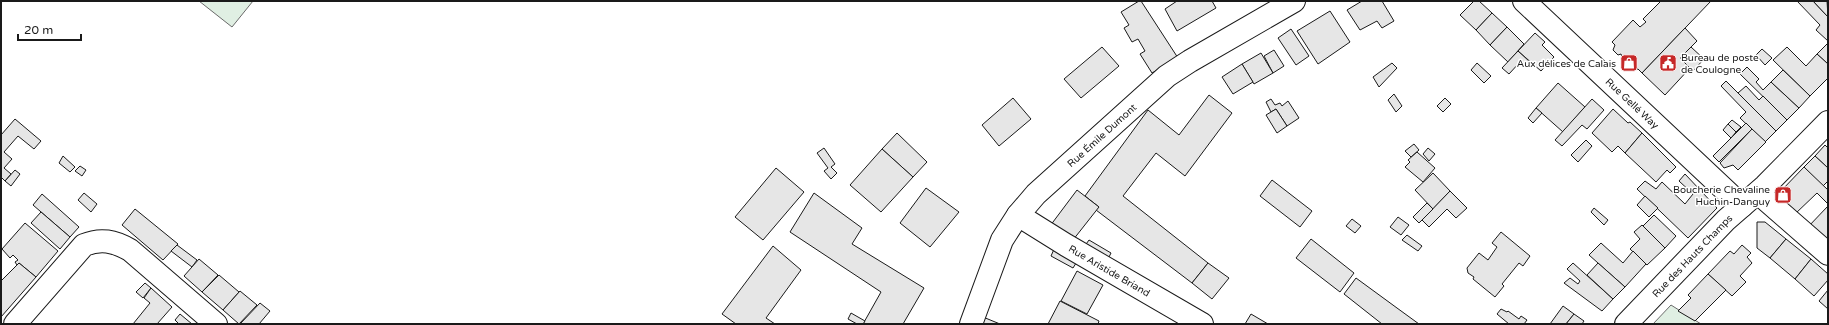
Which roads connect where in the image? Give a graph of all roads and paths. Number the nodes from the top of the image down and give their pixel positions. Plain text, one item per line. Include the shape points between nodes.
1 (1294, 1) edge
2 (1524, 1) edge
3 (1828, 122) edge
4 (1750, 199) junction
5 (1018, 215) junction
6 (1828, 254) edge
7 (15, 324) edge
8 (216, 324) edge
9 (971, 324) edge
10 (1202, 324) edge
11 (1626, 324) edge

1 - 5 street, Rue Émile Dumont via 1167,76 1048,182
2 - 4 street, Rue Gellé Way
3 - 4 street, Rue des Hauts Champs
4 - 6 street, Rue Gellé Way
4 - 11 street, Rue des Hauts Champs
5 - 9 street, Rue Émile Dumont via 996,253
5 - 10 street, Rue Aristide Briand
7 - 8 street via 84,245 106,240 118,242 130,250

